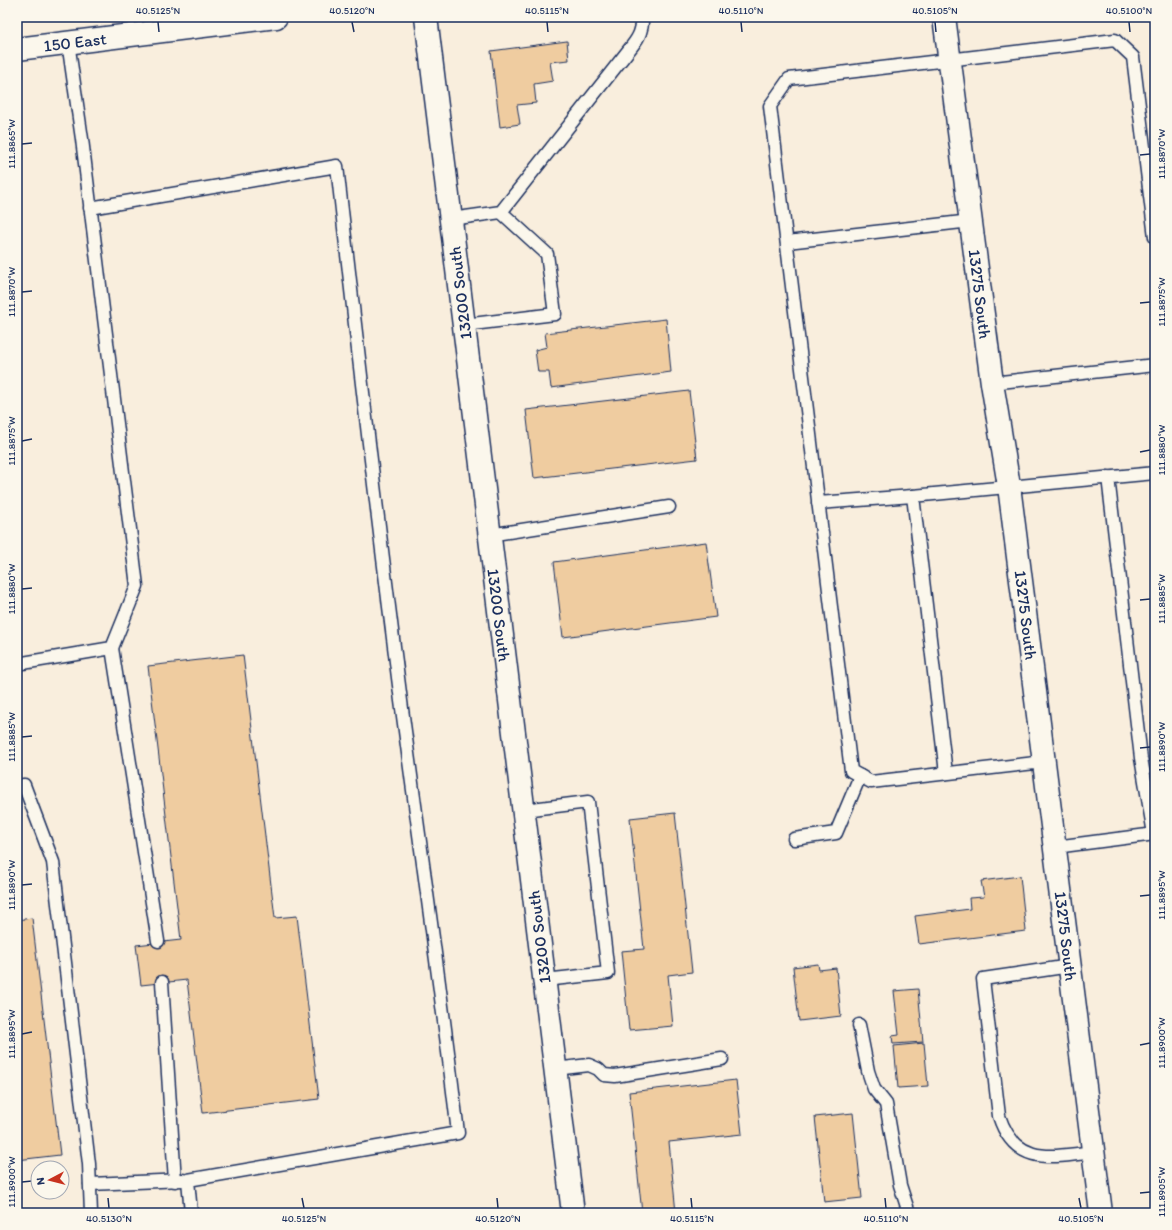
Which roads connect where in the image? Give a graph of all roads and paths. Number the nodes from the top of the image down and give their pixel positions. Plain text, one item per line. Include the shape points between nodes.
1 (276, 17) edge
2 (426, 17) edge
3 (642, 17) edge
4 (944, 17) edge
5 (68, 42) junction
6 (17, 49) edge
7 (950, 60) junction
8 (90, 208) junction
9 (502, 212) junction
10 (451, 219) junction
11 (971, 221) junction
12 (1155, 237) edge
13 (787, 242) junction
14 (464, 325) junction
15 (1155, 365) edge
16 (992, 383) junction
17 (1155, 473) edge
18 (1108, 477) junction
19 (1009, 486) junction
20 (913, 496) junction
21 (818, 503) junction
22 (669, 507) dead end
23 (490, 535) junction
24 (112, 648) junction
25 (17, 664) edge
26 (1044, 762) junction
27 (946, 774) junction
28 (860, 776) junction
29 (17, 786) edge
30 (524, 810) junction
31 (1154, 834) edge
32 (794, 839) dead end
33 (1055, 847) junction
34 (158, 941) dead end
35 (1070, 966) junction
36 (544, 980) junction
37 (162, 982) dead end
38 (859, 1024) dead end
39 (722, 1059) dead end
40 (555, 1069) junction
41 (1094, 1152) junction
42 (175, 1180) junction
43 (188, 1180) junction
44 (90, 1184) junction
45 (91, 1213) edge
46 (190, 1213) edge
47 (573, 1213) edge
48 (909, 1213) edge
49 (1101, 1213) edge

1 - 5 street, 150 East
2 - 10 street, 13200 South
3 - 9 lane via 642,30 632,46
4 - 7 street, 13275 South
5 - 6 street, 150 East
5 - 8 lane
7 - 11 street, 13275 South
7 - 12 lane via 1116,40 1133,57
7 - 13 lane via 789,78 770,106
8 - 24 lane via 137,586
8 - 43 lane via 337,166 366,427 458,1133
9 - 10 lane
9 - 14 lane via 547,254 556,314
10 - 14 street, 13200 South
11 - 13 lane
11 - 16 street, 13275 South
13 - 21 lane
14 - 23 street, 13200 South
15 - 16 lane
16 - 19 street, 13275 South
17 - 18 lane
18 - 19 lane
18 - 31 lane via 1141,758
19 - 20 lane
19 - 26 street, 13275 South
20 - 21 lane
20 - 27 lane
21 - 28 lane via 851,771
22 - 23 lane
23 - 30 street, 13200 South
24 - 25 lane
24 - 34 lane
26 - 27 lane
26 - 33 street, 13275 South
27 - 28 lane via 871,782
28 - 32 lane via 836,833
29 - 44 lane via 24,785 53,862
30 - 36 street, 13200 South
30 - 36 lane via 588,802 608,973
31 - 33 lane
33 - 35 street, 13275 South
35 - 41 street, 13275 South
35 - 41 lane via 982,979 999,1116 1003,1130 1010,1140 1026,1152 1049,1157
36 - 40 street, 13200 South
37 - 42 lane
38 - 48 lane via 872,1083 886,1104 900,1185
39 - 40 lane via 615,1076 604,1075 589,1065
40 - 47 street, 13200 South
41 - 49 street, 13275 South
42 - 43 lane
42 - 44 lane
43 - 46 lane
44 - 45 lane

